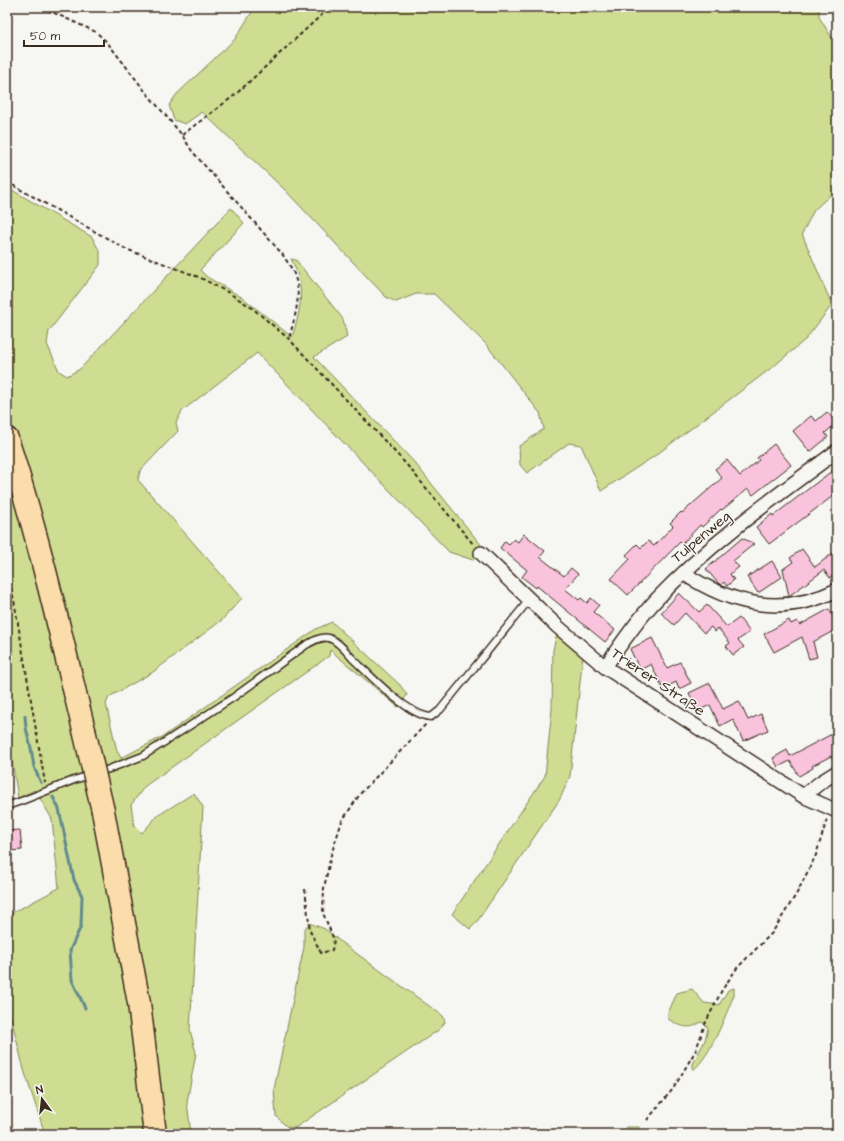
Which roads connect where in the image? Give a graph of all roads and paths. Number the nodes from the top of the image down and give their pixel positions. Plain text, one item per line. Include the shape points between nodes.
1 (41, 7) edge
2 (330, 7) edge
3 (182, 135) junction
4 (7, 182) edge
5 (289, 339) junction
6 (7, 439) edge
7 (837, 451) edge
8 (481, 553) joint
9 (683, 573) junction
10 (7, 574) edge
11 (837, 590) edge
12 (528, 600) junction
13 (605, 667) junction
14 (431, 717) junction
15 (837, 772) edge
16 (46, 790) junction
17 (803, 796) junction
18 (7, 806) edge
19 (834, 810) edge
20 (305, 889) dead end
21 (647, 1120) dead end
22 (155, 1134) edge

1 - 3 path via 96,32 107,42
2 - 3 path via 236,95
3 - 5 path via 192,151 283,255 293,270 298,296
4 - 5 path via 126,248 201,278 229,293
5 - 8 path via 406,464
6 - 22 highway, bridge via 46,574 102,811 139,1004
7 - 9 street, Tulpenweg via 785,489
8 - 12 street, Trierer Straße
9 - 11 street via 719,594 768,606 791,605
9 - 13 street, Tulpenweg via 656,600
10 - 16 path via 14,600
12 - 13 street, Trierer Straße
12 - 14 lane via 440,710
13 - 17 street, Trierer Straße
14 - 16 lane via 405,706 335,641 327,638 317,639 143,756
14 - 20 path via 360,794 342,821 324,888 323,913 334,940 332,950 321,953 310,931
15 - 17 street
16 - 18 lane
17 - 19 street, Trierer Straße
19 - 21 path via 797,893 772,933 736,968 722,990 705,1024 696,1050 674,1089

